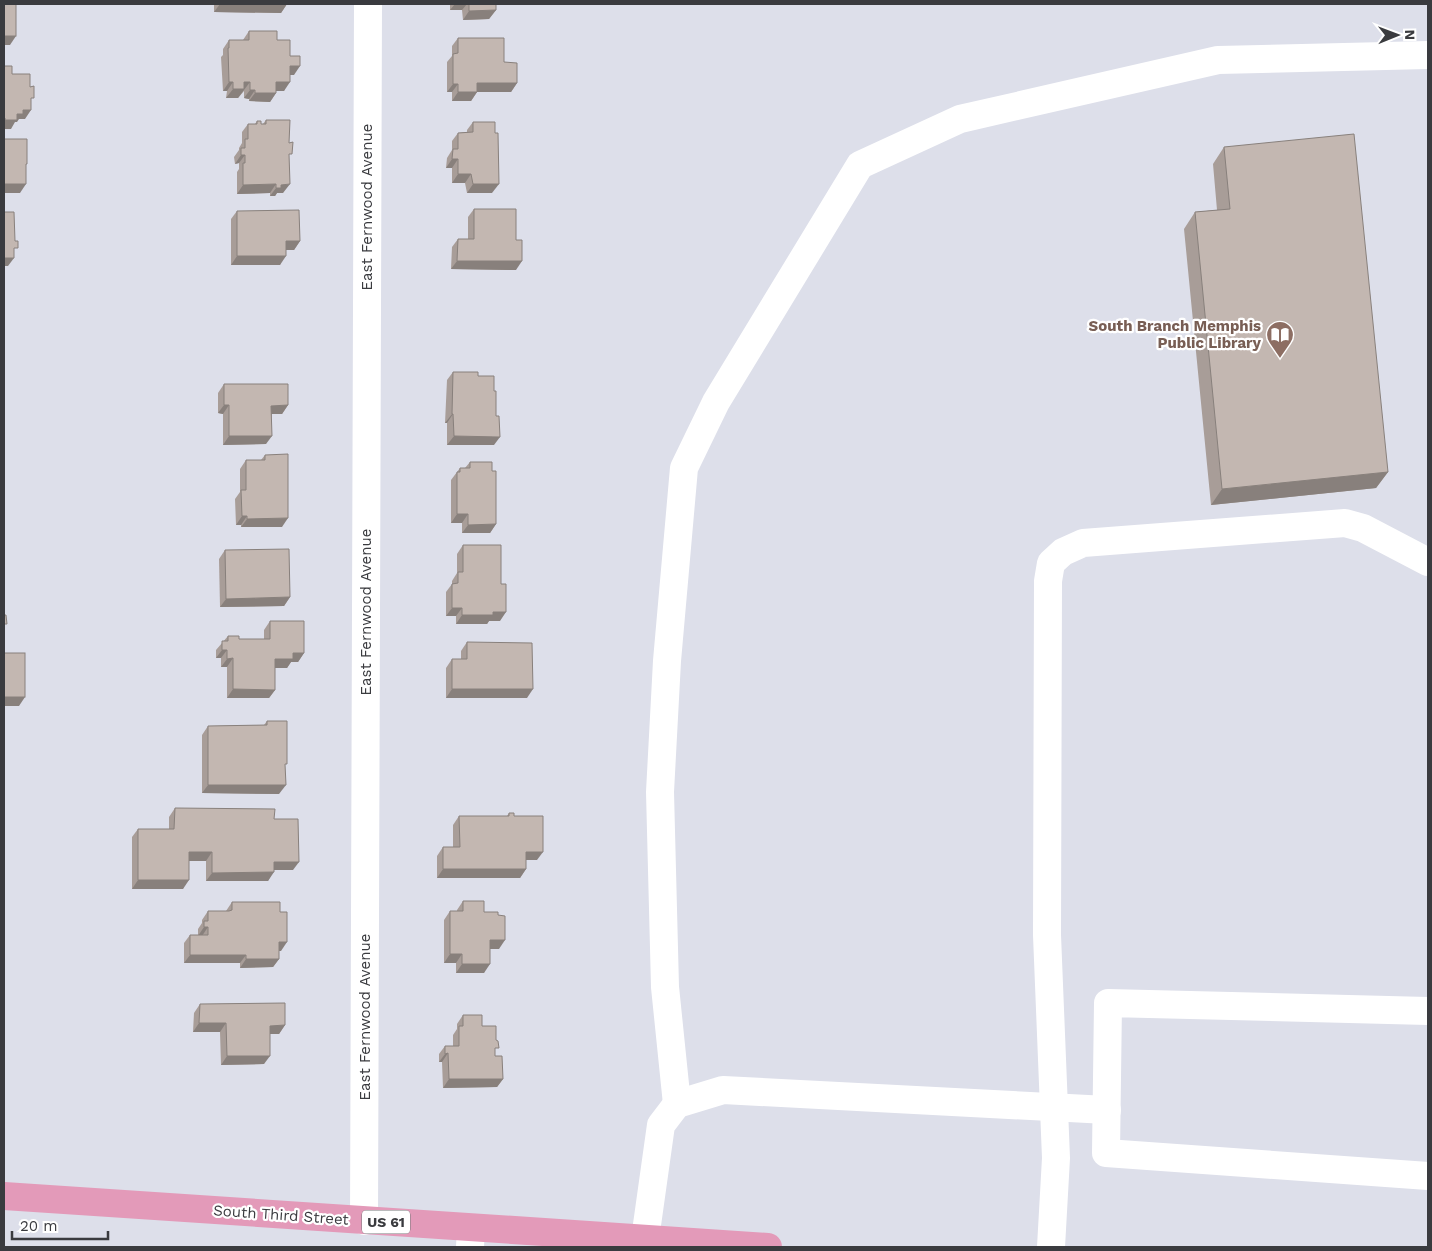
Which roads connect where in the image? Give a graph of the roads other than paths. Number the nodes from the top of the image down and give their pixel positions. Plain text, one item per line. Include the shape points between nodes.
1 (368, 4) edge
2 (1428, 54) edge
3 (1428, 562) edge
4 (1428, 1011) edge
5 (677, 1104) junction
6 (1054, 1107) junction
7 (1106, 1110) junction
8 (1428, 1176) edge
9 (4, 1196) edge
10 (364, 1221) junction
11 (470, 1238) edge
12 (645, 1239) junction
13 (768, 1247) edge
14 (1051, 1247) edge

1 - 10 street, East Fernwood Avenue
2 - 5 street via 1218,60 960,119 860,165 716,402 684,468 667,661 660,792 665,987
3 - 6 street via 1363,528 1345,523 1083,543 1063,552 1051,563 1048,581 1047,935
4 - 7 street via 1108,1003
5 - 6 street via 723,1090
5 - 12 street via 661,1124
6 - 7 street
6 - 14 street via 1056,1158
7 - 8 street via 1106,1154
9 - 10 main road, South Third Street / US 61
10 - 11 main road, South Third Street / US 61
11 - 12 main road, South Third Street / US 61
12 - 13 main road, South Third Street / US 61

